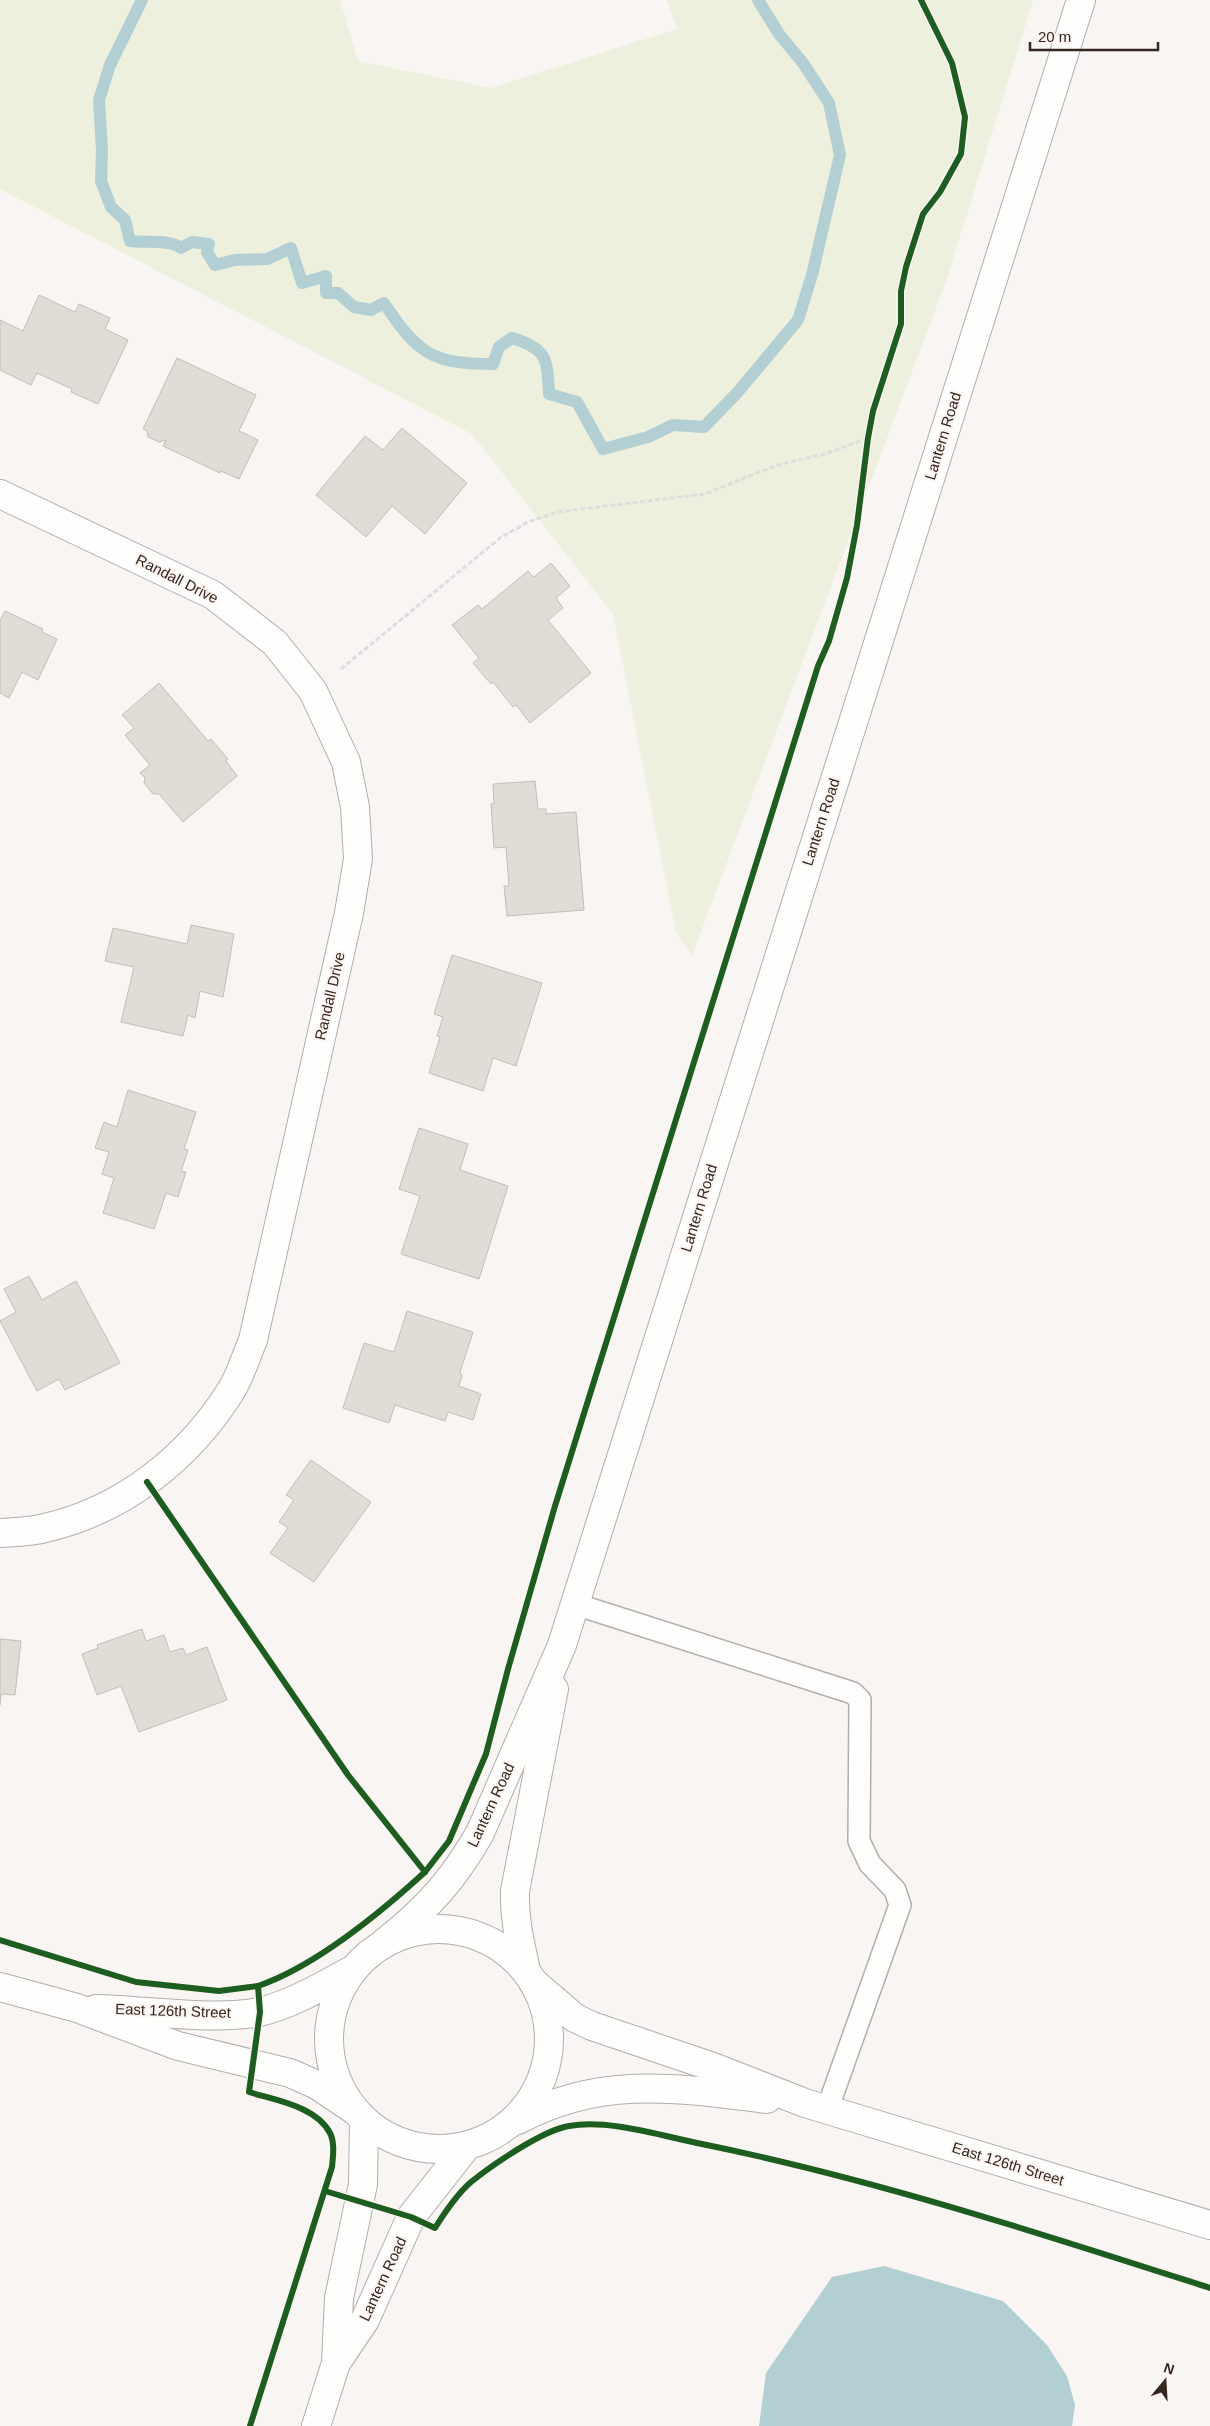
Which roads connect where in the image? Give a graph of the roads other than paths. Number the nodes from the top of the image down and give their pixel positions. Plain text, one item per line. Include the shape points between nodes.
1 (1081, 0) edge
2 (0, 494) edge
3 (0, 1534) edge
4 (575, 1604) junction
5 (562, 1644) junction
6 (385, 1942) junction
7 (350, 1971) junction
8 (530, 1976) junction
9 (0, 1987) edge
10 (77, 2008) junction
11 (816, 2107) junction
12 (359, 2115) junction
13 (508, 2126) junction
14 (466, 2147) junction
15 (1210, 2225) edge
16 (336, 2363) junction
17 (316, 2426) edge

1 - 4 street, Lantern Road
2 - 3 street, Randall Drive via 213,595 275,643 313,691 346,762 355,807 358,859 253,1340 233,1387 209,1423 176,1460 147,1482 92,1513 45,1528
4 - 5 street, Lantern Road
4 - 11 lane via 853,1693 860,1700 859,1841 870,1864 895,1890 900,1905
5 - 6 street, Lantern Road via 480,1833 464,1860 452,1878 413,1920
5 - 8 street, Lantern Road via 515,1891 518,1936
6 - 7 street via 364,1955
6 - 8 street, East 126th Street via 417,1929 448,1928 477,1934 504,1949
7 - 10 street, East 126th Street via 319,1989 260,2012 186,2014
7 - 12 street via 332,2012 329,2046 335,2068
8 - 11 street, East 126th Street via 575,2018 592,2026
8 - 13 street, Lantern Road via 547,2023 546,2064 532,2102
9 - 10 street, East 126th Street
10 - 12 street, East 126th Street via 178,2046 290,2073 317,2085
11 - 13 street, East 126th Street via 692,2090 611,2089 566,2098
11 - 15 street, East 126th Street
12 - 14 street, East 126th Street via 404,2144 442,2150
12 - 16 street, Lantern Road via 363,2184 339,2298
13 - 14 street
14 - 16 street, Lantern Road via 411,2217 365,2320
16 - 17 street, Lantern Road

